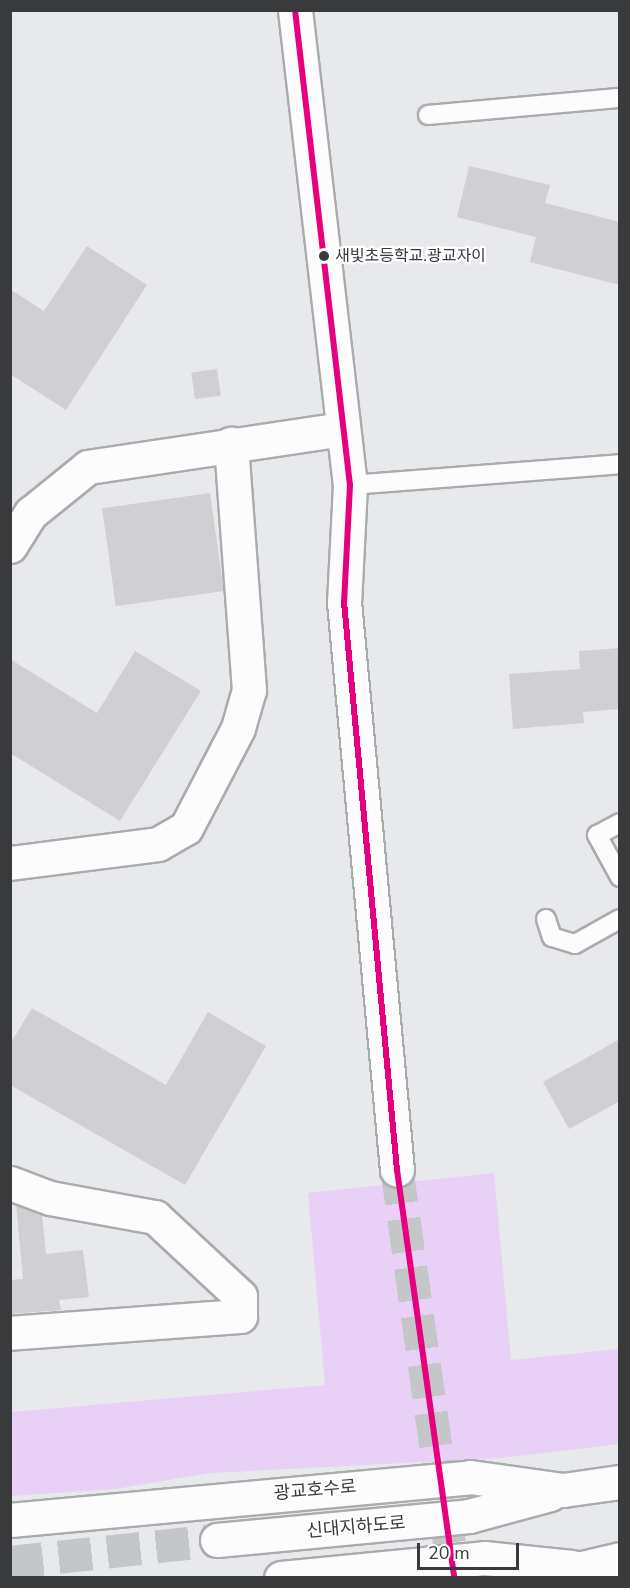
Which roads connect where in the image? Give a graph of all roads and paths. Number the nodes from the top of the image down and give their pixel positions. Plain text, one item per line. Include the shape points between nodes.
1 (295, 10) edge
2 (620, 98) edge
3 (428, 115) dead end
4 (342, 429) junction
5 (231, 444) junction
6 (620, 464) edge
7 (350, 485) junction
8 (10, 546) edge
9 (620, 823) edge
10 (10, 863) edge
11 (620, 876) edge
12 (546, 919) dead end
13 (620, 919) edge
14 (397, 1170) tunnel mouth
15 (10, 1183) edge
16 (10, 1333) edge
17 (620, 1482) edge
18 (563, 1490) junction
19 (10, 1520) edge
20 (218, 1540) tunnel mouth
21 (620, 1559) edge
22 (559, 1572) edge
23 (281, 1578) edge

1 - 4 main road
2 - 3 lane
4 - 5 main road
4 - 7 main road
5 - 8 main road via 88,467 31,513
5 - 10 main road via 249,690 238,728 186,828 158,844
6 - 7 lane
7 - 14 main road via 344,602
9 - 11 lane via 597,835
12 - 13 lane via 552,937 575,944
15 - 16 main road via 51,1198 155,1217 240,1296 240,1316
17 - 18 main road, 광교호수로
18 - 19 main road, 광교호수로 via 470,1476
18 - 20 main road, 신대지하도로 via 469,1516
21 - 22 main road
22 - 23 main road via 484,1558

